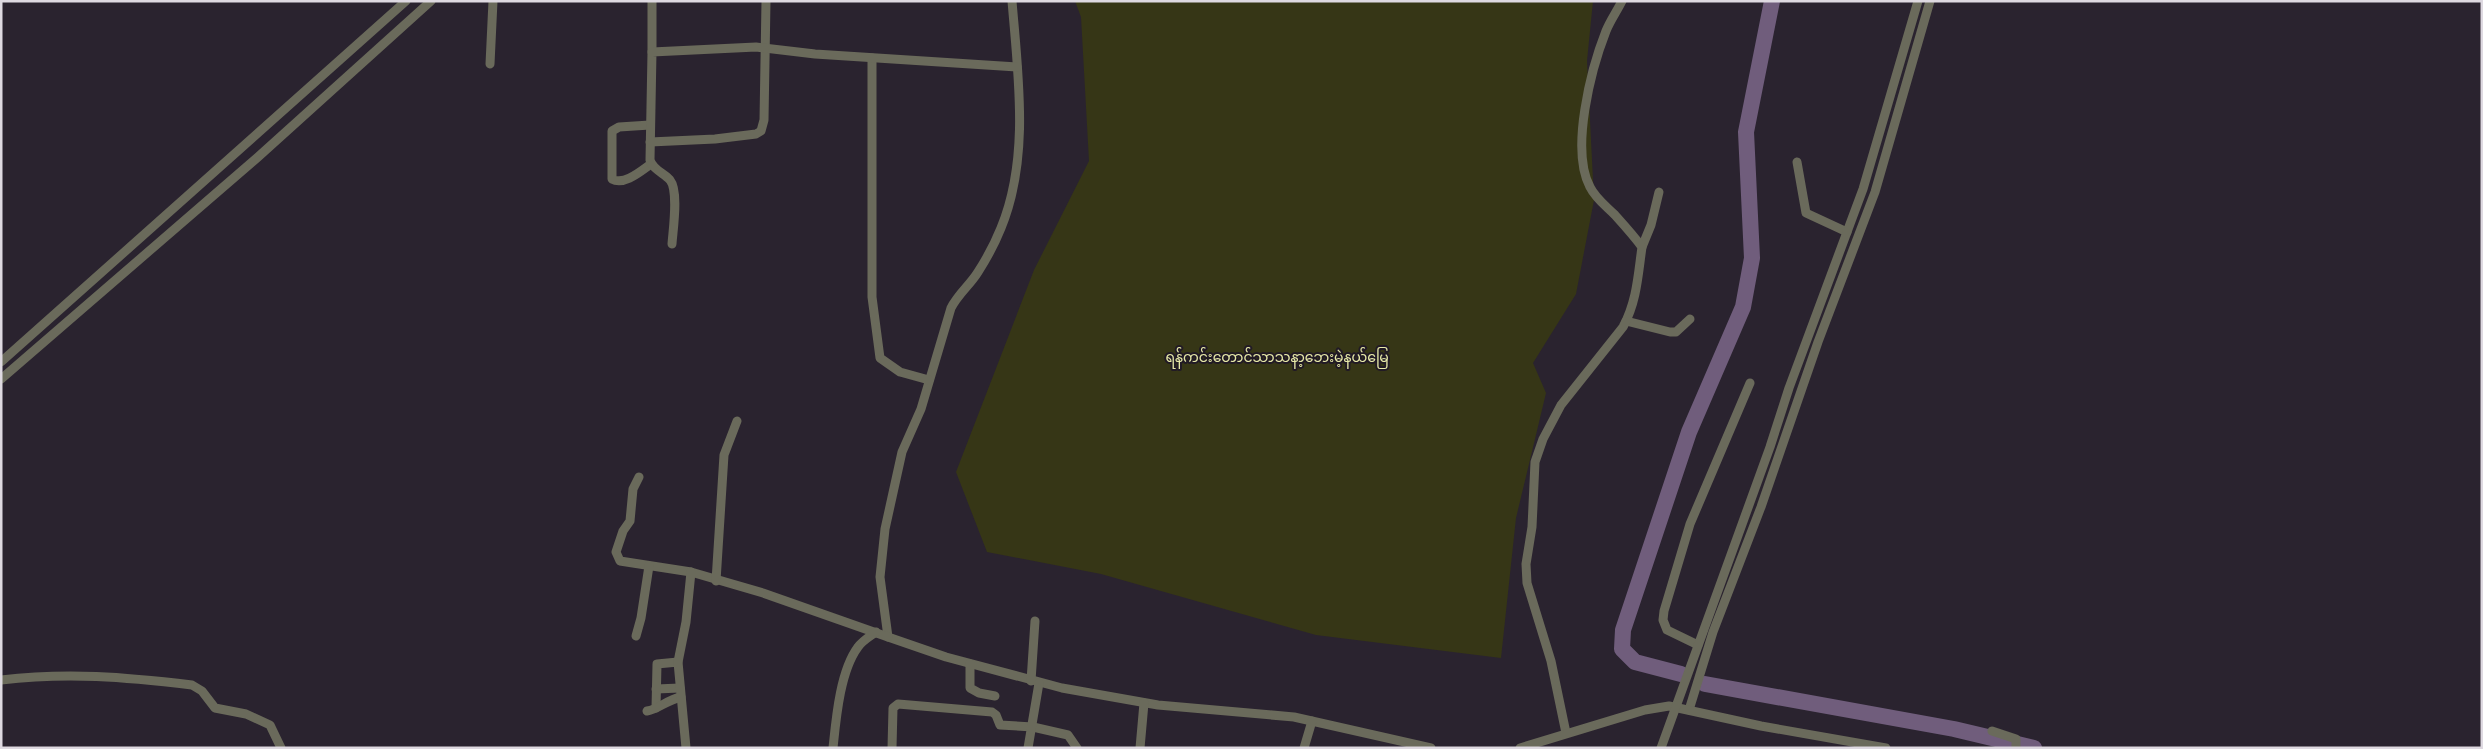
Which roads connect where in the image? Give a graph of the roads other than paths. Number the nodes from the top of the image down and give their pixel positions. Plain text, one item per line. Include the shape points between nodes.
1 (406, 1) edge
2 (431, 1) edge
3 (493, 1) edge
4 (652, 1) edge
5 (766, 1) edge
6 (1012, 1) edge
7 (1622, 1) edge
8 (1918, 1) edge
9 (1930, 1) edge
10 (764, 48) junction
11 (652, 52) junction
12 (872, 58) junction
13 (490, 64) dead end
14 (1017, 67) junction
15 (650, 125) junction
16 (650, 142) junction
17 (1797, 162) dead end
18 (651, 164) junction
19 (1659, 192) dead end
20 (1847, 232) junction
21 (672, 244) dead end
22 (1642, 247) junction
23 (1838, 273) junction
24 (1690, 319) dead end
25 (1626, 321) junction
26 (1, 362) edge
27 (1, 379) edge
28 (929, 380) junction
29 (1750, 383) dead end
30 (737, 421) dead end
31 (639, 477) dead end
32 (648, 566) junction
33 (691, 572) junction
34 (716, 581) junction
35 (1035, 621) dead end
36 (876, 632) junction
37 (636, 636) dead end
38 (888, 637) junction
39 (1698, 645) junction
40 (678, 662) junction
41 (970, 664) junction
42 (1, 680) edge
43 (1035, 682) junction
44 (656, 689) junction
45 (680, 693) junction
46 (995, 696) dead end
47 (1144, 703) junction
48 (1682, 708) junction
49 (1312, 721) junction
50 (1033, 727) junction
51 (1992, 731) dead end
52 (1566, 733) junction
53 (1409, 745) edge
54 (2017, 745) edge
55 (281, 748) edge
56 (686, 748) edge
57 (833, 748) edge
58 (892, 748) edge
59 (1028, 748) edge
60 (1078, 748) edge
61 (1140, 748) edge
62 (1304, 748) edge
63 (1431, 748) edge
64 (1520, 748) edge
65 (1661, 748) edge
66 (1886, 748) edge

1 - 26 street
2 - 27 street
3 - 13 street
4 - 11 street
5 - 10 street
6 - 14 street
7 - 22 street via 1607,29 1595,66 1584,119 1582,166 1598,200
8 - 20 street via 1863,189
9 - 23 street via 1875,192
10 - 11 street
10 - 12 street
10 - 16 street via 764,120 761,131 715,139
11 - 15 street
12 - 14 street
12 - 28 street via 872,297 875,333 880,358 900,372
14 - 28 street via 1018,139 1013,190 991,250 951,308
15 - 16 street
15 - 18 street via 612,130 612,180 621,182
16 - 18 street
17 - 20 street via 1806,213
18 - 21 street via 669,179 674,188
19 - 22 street
20 - 23 street
22 - 25 street via 1638,286
23 - 39 street
23 - 48 street via 1777,464
24 - 25 street via 1676,332
25 - 52 street via 1561,406 1535,462 1527,583 1551,661
28 - 38 street via 921,409 902,452 885,529 880,577
29 - 39 street via 1690,524 1664,611 1667,630
30 - 34 street via 724,455
31 - 32 street via 633,490 630,521 616,552 620,561
32 - 33 street
32 - 37 street via 642,618
33 - 34 street
33 - 40 street
34 - 36 street via 763,593
35 - 43 street
36 - 38 street
36 - 57 street via 854,653 841,689
38 - 41 street
39 - 48 street
40 - 44 street via 657,664
40 - 45 street
41 - 43 street
41 - 46 street via 970,688
42 - 55 street via 45,675 113,675 192,685 202,691 215,708 246,714 270,725
43 - 47 street
43 - 50 street
44 - 45 street
44 - 45 street via 652,710
45 - 56 street
47 - 49 street
47 - 61 street
48 - 52 street via 1645,710
48 - 65 street
48 - 66 street via 1760,726
49 - 53 street
49 - 62 street
50 - 58 street via 1000,725 992,712 896,704 893,708
50 - 59 street
50 - 60 street via 1068,735
51 - 54 street via 2014,738
52 - 64 street
53 - 63 street

